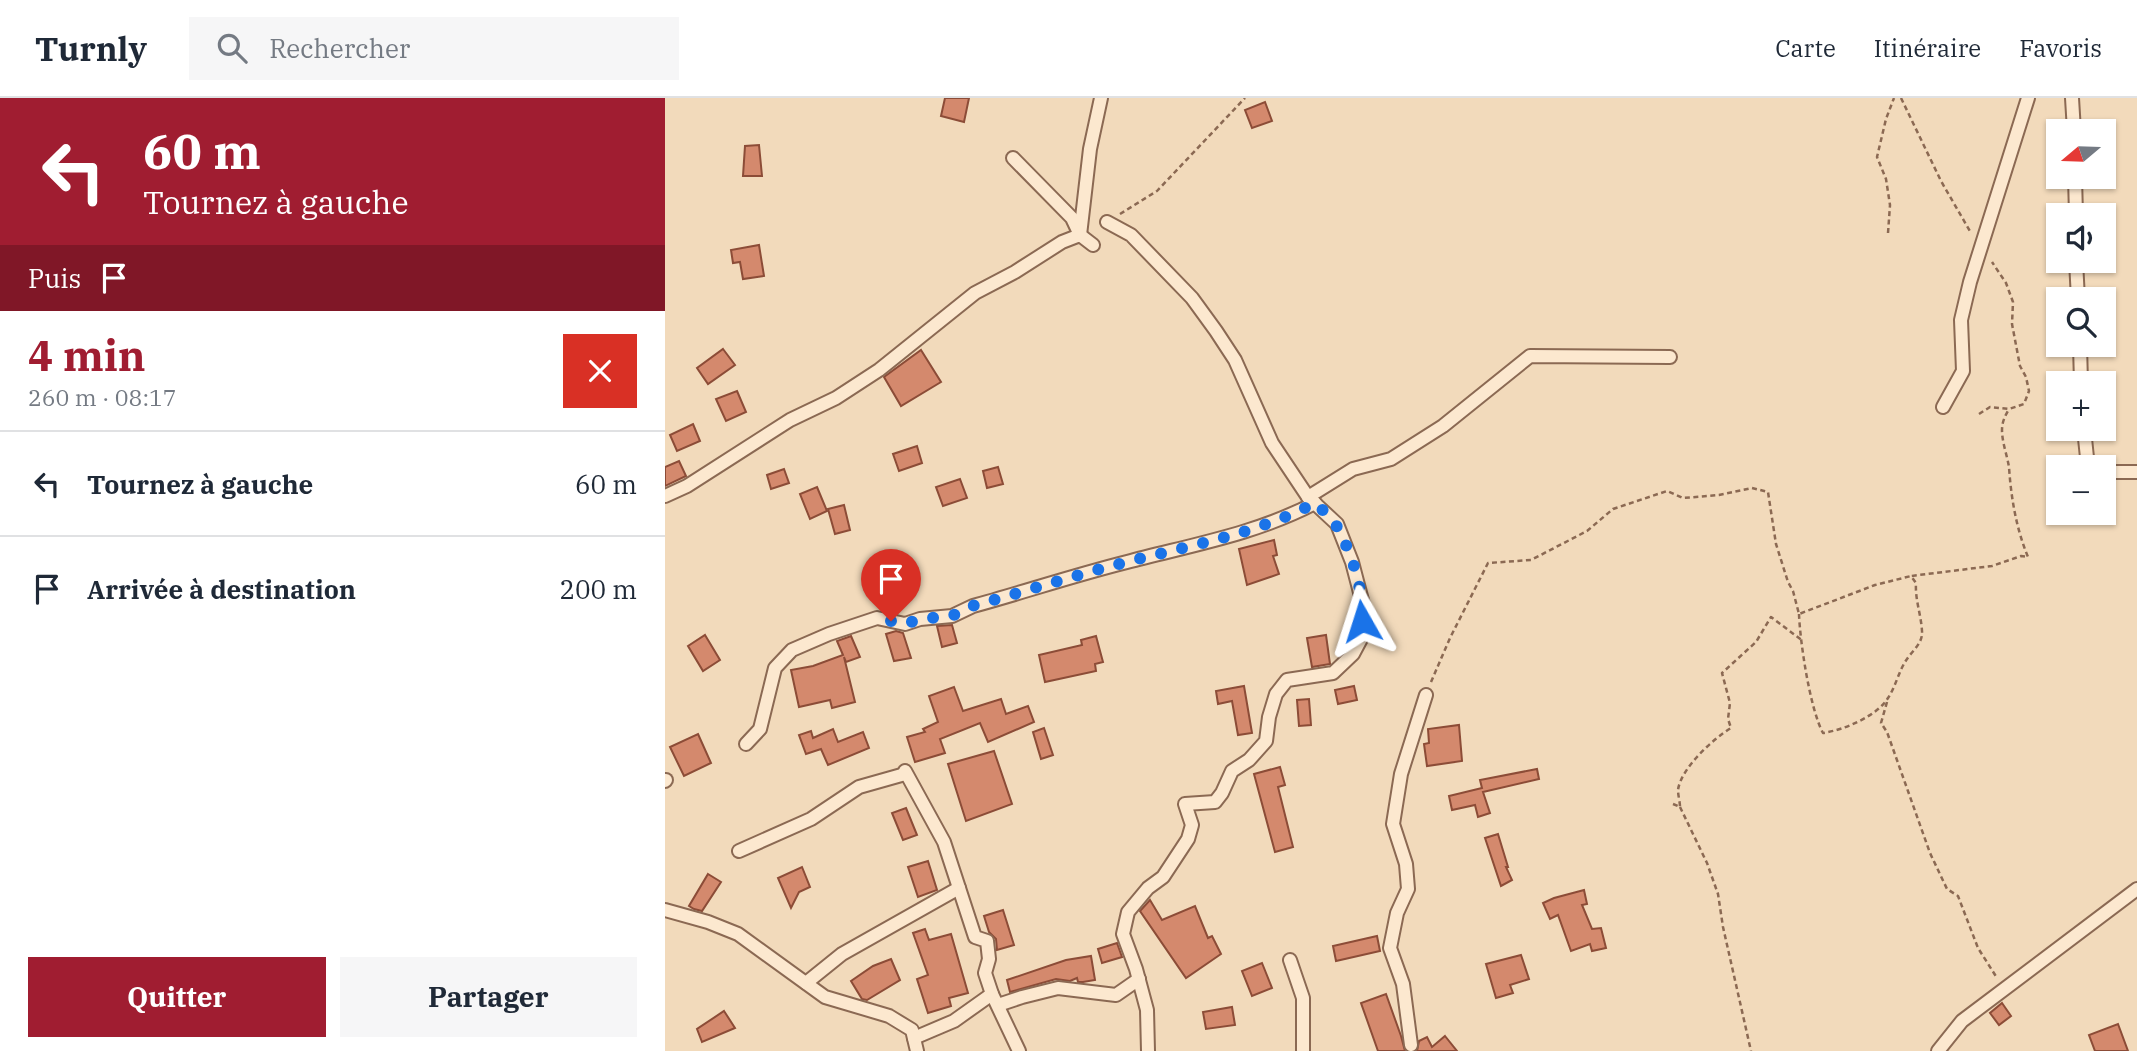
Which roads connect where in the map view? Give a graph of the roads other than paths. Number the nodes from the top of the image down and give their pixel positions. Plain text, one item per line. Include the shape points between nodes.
1 (1101, 98) edge
2 (2028, 98) edge
3 (2071, 98) edge
4 (2073, 119) edge
5 (1013, 158) dead end
6 (1107, 222) road end
7 (1080, 235) junction
8 (1093, 245) dead end
9 (1670, 357) dead end
10 (1943, 407) dead end
11 (2116, 472) edge
12 (2137, 472) edge
13 (665, 496) edge
14 (1311, 500) junction
15 (1426, 695) road end
16 (746, 744) dead end
17 (739, 851) dead end
18 (959, 888) junction
19 (2137, 889) edge
20 (665, 910) edge
21 (1290, 960) dead end
22 (1139, 979) junction
23 (806, 983) junction
24 (995, 999) junction
25 (916, 1045) edge
26 (1411, 1045) dead end
27 (1020, 1051) edge
28 (1148, 1051) edge
29 (1303, 1051) edge
30 (1938, 1051) edge

1 - 7 street
2 - 10 street via 1970,282 1961,320 1963,371
3 - 4 street
5 - 7 street via 1072,218
6 - 14 street via 1131,235 1200,309 1235,360 1272,443
7 - 8 street
7 - 13 street via 975,293 879,370 836,398 790,420
9 - 14 street via 1530,356 1443,426 1391,459 1353,469
11 - 12 street
14 - 16 street via 1285,519 972,606 952,616 905,624 877,618 829,634 792,650 775,668 759,729
14 - 22 street via 1336,524 1352,562 1363,604 1361,639 1333,673 1287,680 1276,694 1266,741 1232,771 1215,802 1185,804 1192,825 1183,850 1128,912 1123,934
15 - 26 street via 1401,774 1393,824 1406,864 1408,889 1397,913 1390,948 1403,984
17 - 18 street via 811,819 859,787 905,773 944,842
18 - 23 street via 842,954
18 - 24 street via 975,937 987,941 985,973
19 - 30 street via 1962,1021
20 - 23 street via 738,934
21 - 29 street via 1304,998
22 - 24 street via 1117,995 1058,988
22 - 28 street via 1147,1010
23 - 25 street via 825,997 889,1016 912,1031
24 - 25 street
24 - 27 street

